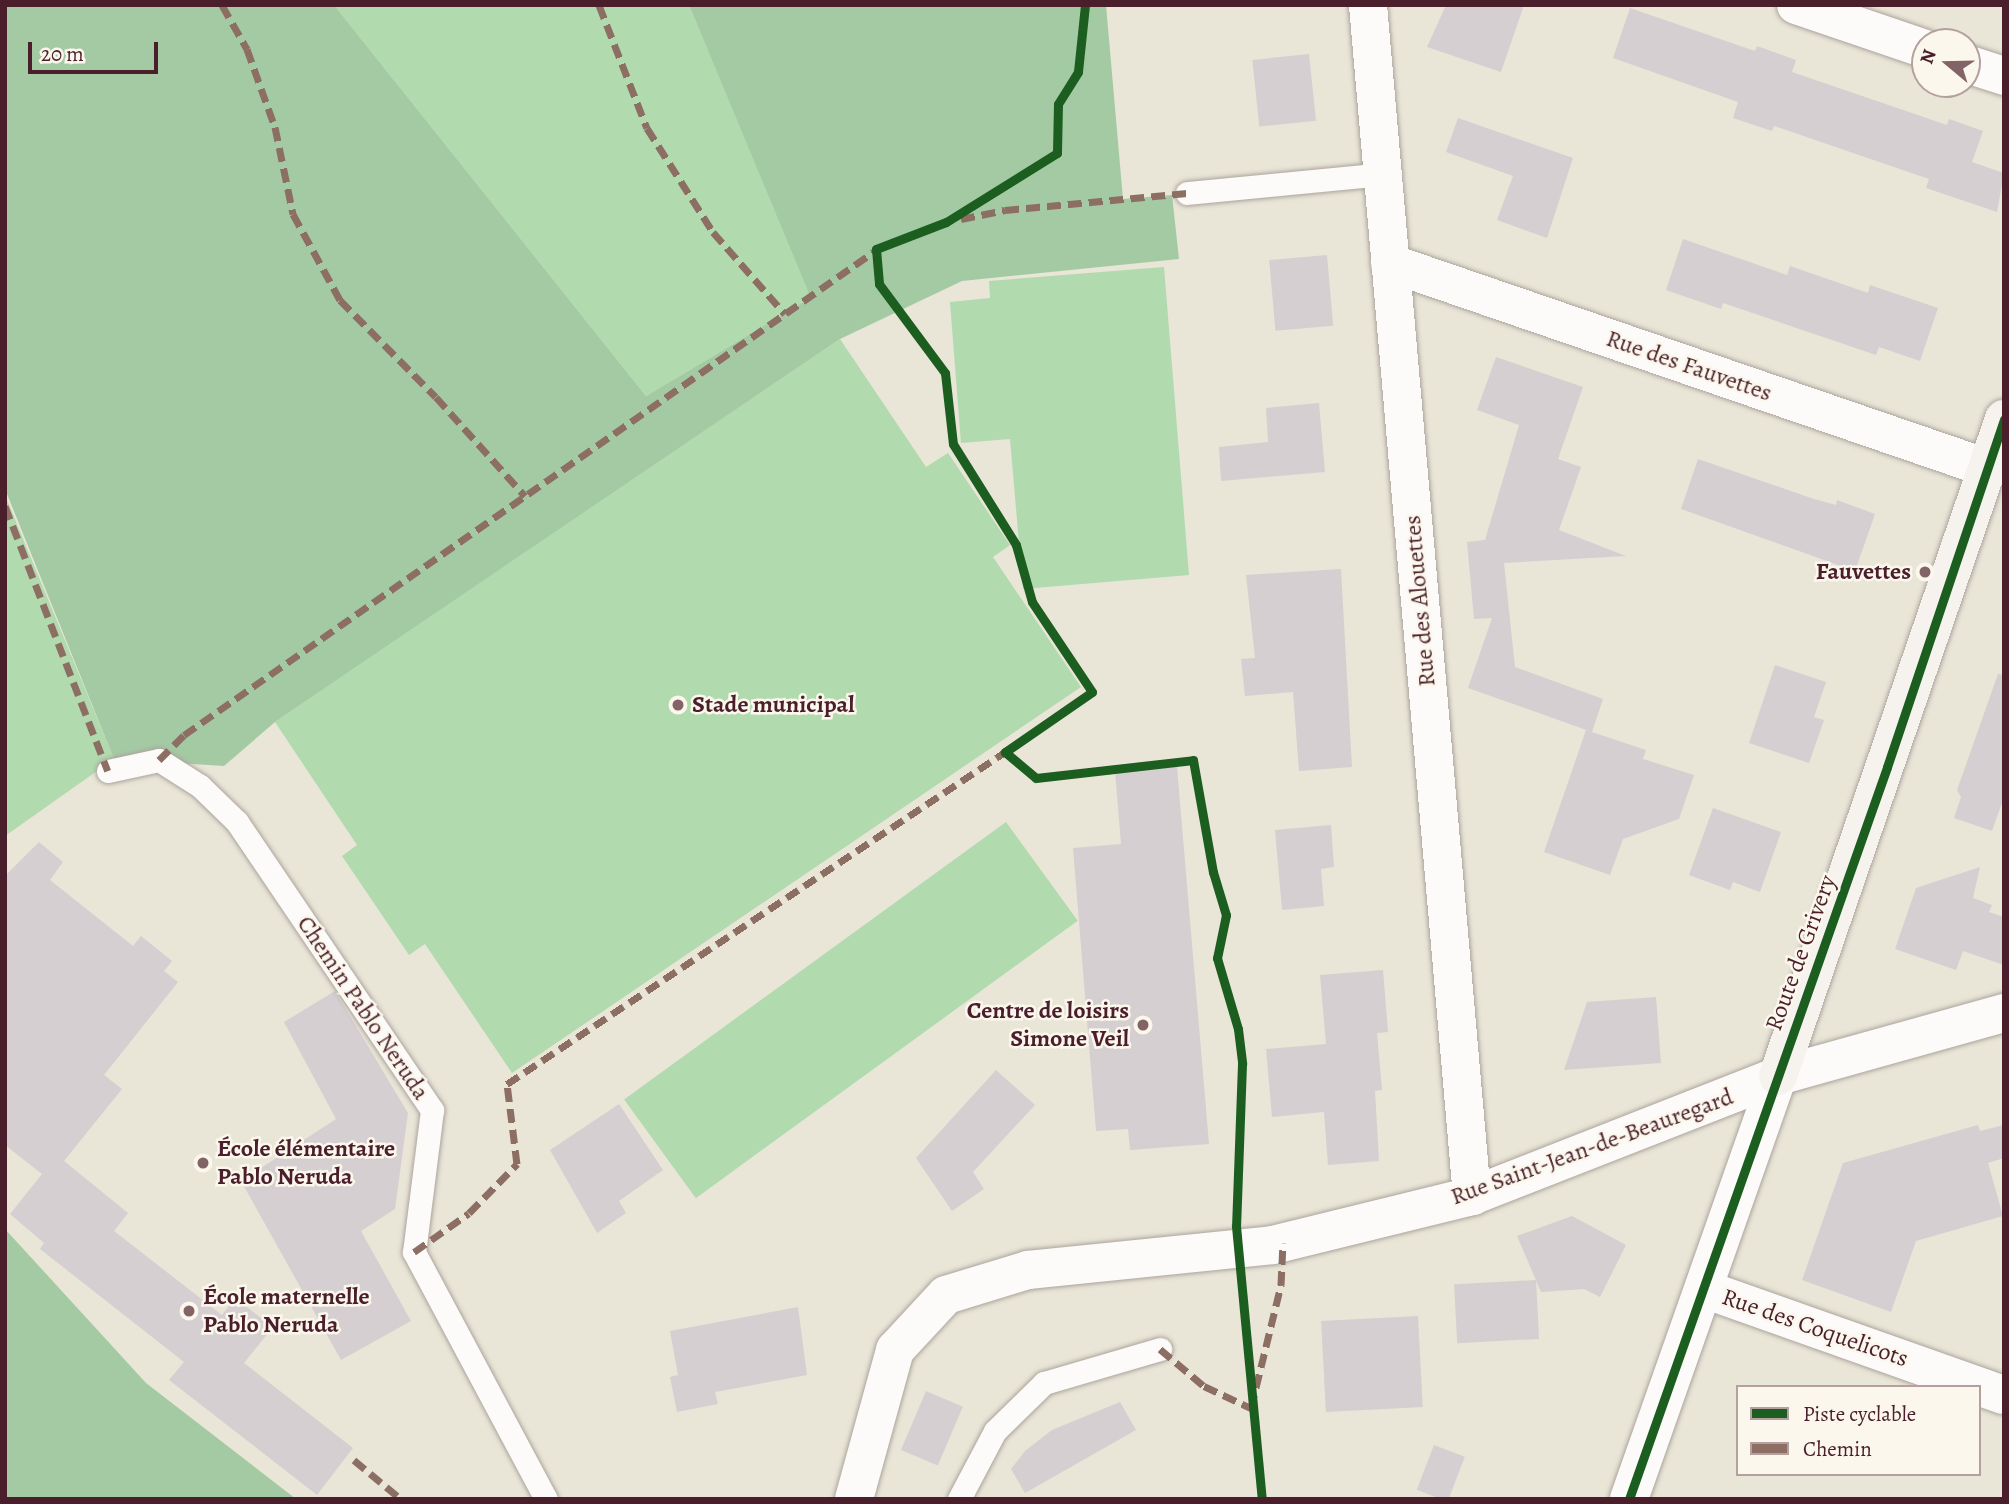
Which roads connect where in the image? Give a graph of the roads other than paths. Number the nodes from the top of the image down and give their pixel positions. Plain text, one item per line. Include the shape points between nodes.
1 (1368, 5) edge
2 (1796, 5) edge
3 (1911, 44) edge
4 (1981, 69) edge
5 (2004, 76) edge
6 (1384, 174) junction
7 (1187, 193) dead end
8 (1390, 263) junction
9 (2004, 419) edge
10 (1987, 468) junction
11 (108, 771) dead end
12 (2004, 1013) edge
13 (1777, 1076) junction
14 (1472, 1196) junction
15 (1704, 1289) junction
16 (1160, 1349) dead end
17 (1976, 1385) edge
18 (1981, 1387) edge
19 (2004, 1395) edge
20 (546, 1499) edge
21 (854, 1499) edge
22 (959, 1499) edge
23 (1629, 1499) edge

1 - 6 street, Rue des Alouettes
2 - 3 street
4 - 5 street
6 - 7 lane
6 - 8 street, Rue des Alouettes
8 - 10 street, Rue des Fauvettes
8 - 14 street, Rue des Alouettes
9 - 10 street, Route de Grivery
10 - 13 street, Route de Grivery
11 - 20 lane, Chemin Pablo Neruda via 159,760 201,786 237,822 432,1110 414,1252
12 - 13 street, Rue Saint-Jean-de-Beauregard
13 - 14 street, Rue Saint-Jean-de-Beauregard
13 - 15 street, Route de Grivery
14 - 21 street, Rue Saint-Jean-de-Beauregard via 1273,1245 1028,1270 946,1295 895,1350
15 - 17 street, Rue des Coquelicots
15 - 23 street, Route de Grivery
16 - 22 lane via 1044,1383 995,1430
18 - 19 street, Rue des Coquelicots

